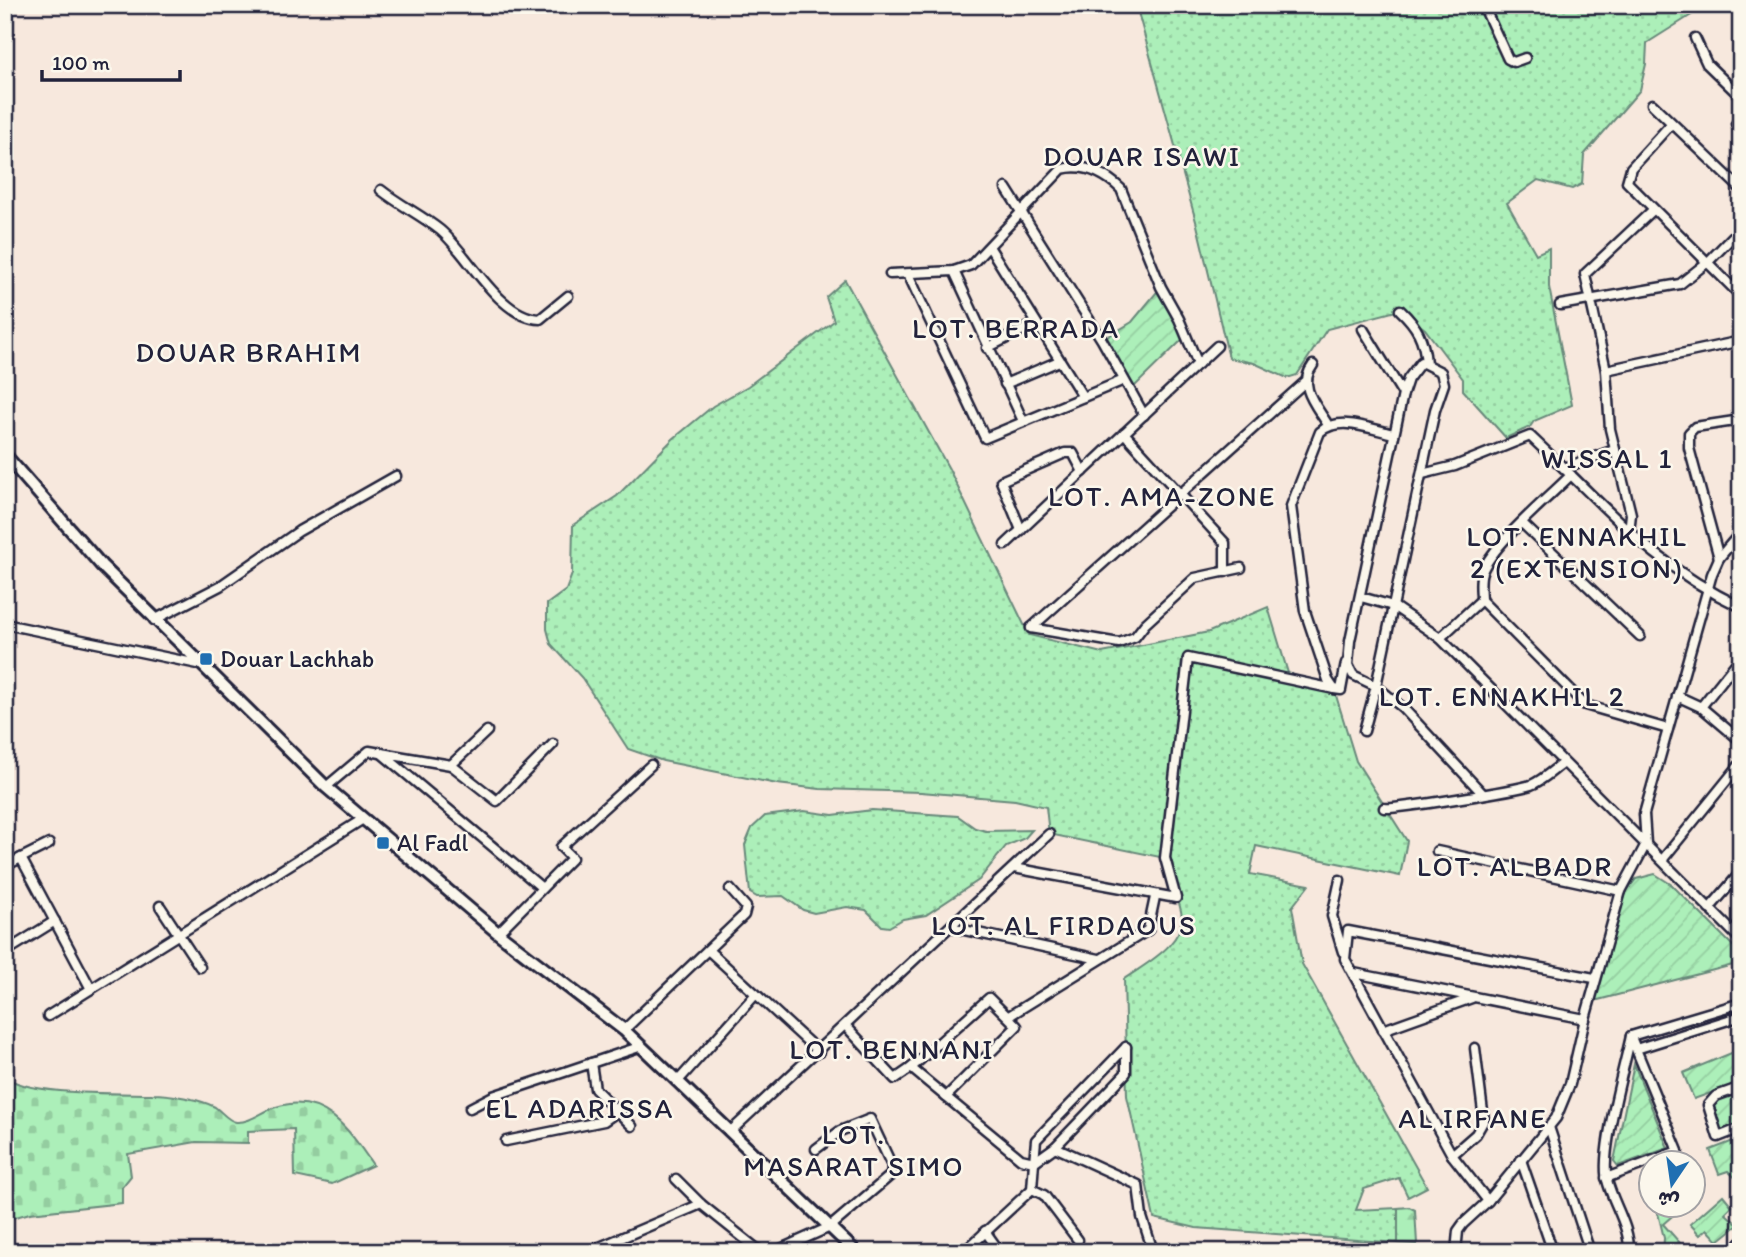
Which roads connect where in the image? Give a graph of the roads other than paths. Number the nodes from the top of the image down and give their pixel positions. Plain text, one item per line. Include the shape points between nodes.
1 (1483, 5) edge
2 (1695, 38) dead end
3 (1525, 58) dead end
4 (1741, 97) edge
5 (1652, 104) dead end
6 (1671, 124) junction
7 (1006, 188) dead end
8 (1741, 189) edge
9 (382, 190) dead end
10 (1653, 210) junction
11 (1022, 213) junction
12 (1741, 228) edge
13 (990, 248) junction
14 (1709, 261) junction
15 (954, 271) junction
16 (890, 274) dead end
17 (908, 274) junction
18 (568, 296) dead end
19 (1741, 296) edge
20 (1591, 302) junction
21 (1560, 305) dead end
22 (1400, 310) dead end
23 (1035, 324) junction
24 (1363, 329) dead end
25 (1741, 341) edge
26 (1217, 346) dead end
27 (987, 348) junction
28 (1059, 361) junction
29 (1426, 363) junction
30 (1198, 365) junction
31 (1312, 365) dead end
32 (1606, 370) junction
33 (1124, 380) junction
34 (1305, 382) junction
35 (1005, 384) junction
36 (1403, 394) junction
37 (1083, 397) junction
38 (1144, 415) junction
39 (1741, 420) edge
40 (1023, 421) junction
41 (1328, 425) junction
42 (1124, 433) junction
43 (1394, 433) junction
44 (1614, 450) junction
45 (5, 455) edge
46 (1564, 467) junction
47 (1083, 472) junction
48 (1422, 474) junction
49 (1571, 475) junction
50 (396, 476) dead end
51 (1178, 494) junction
52 (1522, 523) junction
53 (1021, 530) junction
54 (1629, 532) junction
55 (1741, 532) edge
56 (1005, 545) dead end
57 (1719, 558) junction
58 (1241, 568) dead end
59 (1225, 572) junction
60 (1707, 592) junction
61 (1361, 597) junction
62 (1481, 600) junction
63 (1393, 606) junction
64 (1741, 607) edge
65 (154, 620) junction
66 (5, 624) edge
67 (1640, 636) dead end
68 (1440, 638) junction
69 (1348, 653) junction
70 (1741, 657) edge
71 (198, 664) junction
72 (1376, 686) junction
73 (1337, 690) junction
74 (1677, 696) junction
75 (1700, 706) junction
76 (1668, 729) junction
77 (487, 731) dead end
78 (1364, 731) dead end
79 (1741, 741) edge
80 (553, 744) dead end
81 (380, 752) junction
82 (1563, 763) junction
83 (1741, 764) edge
84 (452, 765) junction
85 (651, 765) dead end
86 (326, 787) junction
87 (1483, 794) junction
88 (1384, 808) dead end
89 (363, 819) junction
90 (1049, 834) dead end
91 (49, 844) dead end
92 (1646, 844) junction
93 (1437, 851) dead end
94 (21, 858) junction
95 (1663, 859) junction
96 (5, 866) edge
97 (1014, 868) junction
98 (1741, 872) edge
99 (1340, 880) dead end
100 (542, 888) junction
101 (730, 889) dead end
102 (1622, 891) junction
103 (1155, 897) junction
104 (160, 906) dead end
105 (1709, 909) junction
106 (55, 921) junction
107 (950, 927) junction
108 (498, 933) junction
109 (179, 934) junction
110 (1741, 940) edge
111 (708, 950) junction
112 (5, 951) edge
113 (1344, 955) junction
114 (1100, 960) junction
115 (200, 967) dead end
116 (1354, 973) junction
117 (1594, 978) junction
118 (91, 989) junction
119 (756, 994) junction
120 (1474, 997) junction
121 (1740, 1004) edge
122 (48, 1016) dead end
123 (1009, 1016) junction
124 (1741, 1016) edge
125 (1585, 1019) junction
126 (845, 1025) junction
127 (624, 1030) junction
128 (1383, 1030) junction
129 (1631, 1036) junction
130 (642, 1046) junction
131 (1475, 1048) dead end
132 (1636, 1049) junction
133 (819, 1052) junction
134 (590, 1063) junction
135 (911, 1068) junction
136 (678, 1081) junction
137 (1741, 1087) edge
138 (946, 1097) junction
139 (470, 1108) dead end
140 (617, 1112) junction
141 (632, 1126) dead end
142 (1549, 1127) junction
143 (1741, 1128) edge
144 (731, 1131) junction
145 (506, 1141) dead end
146 (1055, 1147) junction
147 (816, 1149) dead end
148 (1452, 1154) junction
149 (1521, 1160) junction
150 (1034, 1162) junction
151 (1606, 1178) junction
152 (676, 1179) dead end
153 (1032, 1189) junction
154 (1488, 1201) junction
155 (701, 1204) junction
156 (830, 1227) junction
157 (985, 1231) junction
158 (1078, 1240) dead end
159 (799, 1242) junction
160 (1741, 1242) edge
161 (587, 1252) edge
162 (761, 1252) edge
163 (774, 1252) edge
164 (803, 1252) edge
165 (856, 1252) edge
166 (964, 1252) edge
167 (1000, 1252) edge
168 (1145, 1252) edge
169 (1456, 1252) edge
170 (1553, 1252) edge
171 (1590, 1252) edge
172 (1629, 1252) edge
173 (1731, 1252) edge

1 - 3 street via 1508,59 1518,62
2 - 4 street via 1707,64
5 - 6 street
6 - 8 street
6 - 10 street via 1626,178
7 - 11 street
9 - 18 street via 439,230 484,283 526,315 540,319
10 - 14 street
10 - 20 street via 1585,274
11 - 13 street
11 - 30 street via 1062,169 1075,166 1110,178 1121,189
11 - 33 street
12 - 14 street
13 - 15 street via 971,265
13 - 23 street
14 - 19 street
14 - 20 street via 1680,284
15 - 17 street
15 - 27 street
16 - 17 street
17 - 40 street via 985,438
20 - 21 street
20 - 32 street
22 - 29 street via 1415,324 1425,344
23 - 27 street
23 - 28 street
24 - 36 street
25 - 32 street
26 - 30 street
27 - 35 street
28 - 35 street
28 - 37 street
29 - 36 street via 1416,365
29 - 48 street via 1441,372 1444,384
30 - 38 street
31 - 34 street
32 - 44 street
33 - 37 street
33 - 38 street
34 - 41 street
34 - 51 street
35 - 40 street
36 - 43 street
37 - 40 street
38 - 42 street
39 - 57 street via 1695,427 1689,432 1689,448
41 - 43 street via 1339,422
41 - 73 street via 1320,432 1291,506 1305,611 1328,680
42 - 47 street
42 - 51 street
43 - 61 street
44 - 46 street
44 - 54 street via 1631,514
45 - 65 street
46 - 48 street via 1530,436
46 - 49 street
47 - 53 street
47 - 53 street via 1073,453 1065,453 1001,481
48 - 63 street
49 - 52 street
49 - 54 street
50 - 65 street via 308,525 220,586
51 - 59 street via 1225,543
51 - 59 street via 1031,628 1119,643 1135,638 1195,578
52 - 62 street via 1483,571
52 - 67 street
53 - 56 street
54 - 60 street via 1658,559
55 - 57 street
57 - 60 street
58 - 59 street
60 - 64 street
60 - 74 street
61 - 63 street
61 - 69 street
62 - 68 street
62 - 76 street via 1585,705
63 - 68 street
63 - 72 street
65 - 71 street
66 - 71 street
68 - 82 street
69 - 72 street via 1349,670
69 - 73 street
70 - 75 street
71 - 86 street
72 - 78 street
72 - 87 street via 1403,708
73 - 103 street via 1188,658 1165,858 1176,898
74 - 75 street
74 - 76 street
75 - 79 street
76 - 92 street via 1644,814
77 - 84 street
80 - 84 street via 497,801
81 - 84 street
81 - 86 street via 369,751
81 - 100 street
82 - 87 street via 1534,784
82 - 92 street
83 - 95 street
85 - 100 street via 561,847 572,859
86 - 89 street
87 - 88 street
89 - 108 street
89 - 109 street
90 - 97 street
91 - 94 street
92 - 95 street
92 - 102 street
93 - 102 street
94 - 96 street
94 - 106 street
95 - 105 street
97 - 103 street
97 - 107 street
98 - 105 street
99 - 113 street via 1332,916
100 - 108 street
101 - 111 street via 746,907 744,915
102 - 117 street
103 - 114 street via 1148,930
104 - 109 street
105 - 110 street
106 - 112 street
106 - 118 street
107 - 114 street
107 - 126 street
108 - 127 street
109 - 115 street
109 - 118 street
111 - 119 street
111 - 127 street
113 - 116 street
113 - 117 street via 1350,929
114 - 123 street
116 - 120 street
116 - 128 street
117 - 125 street
118 - 122 street
119 - 133 street
119 - 136 street
120 - 125 street
120 - 128 street
121 - 129 street
123 - 135 street via 989,998
123 - 138 street via 1017,1026
124 - 132 street
125 - 142 street via 1564,1103
126 - 133 street
126 - 135 street via 895,1079
127 - 130 street
128 - 148 street
129 - 132 street
129 - 151 street
130 - 134 street
130 - 136 street
131 - 148 street via 1485,1120
132 - 151 street via 1678,1151
133 - 144 street
134 - 139 street
134 - 140 street via 595,1088
135 - 138 street
136 - 144 street
137 - 143 street via 1716,1096 1708,1105 1718,1137
138 - 150 street via 1021,1159
140 - 141 street
140 - 145 street via 604,1121
142 - 149 street
142 - 171 street
144 - 156 street
146 - 150 street
146 - 150 street via 1126,1073 1126,1047 1036,1140
146 - 168 street via 1138,1185 1151,1245
147 - 156 street via 840,1131 870,1119 892,1166 884,1183
148 - 154 street
149 - 154 street
149 - 170 street
150 - 153 street
151 - 172 street
152 - 155 street
153 - 157 street
153 - 158 street via 1044,1195
154 - 169 street via 1463,1223
155 - 161 street
155 - 162 street
156 - 159 street
156 - 165 street
157 - 166 street
157 - 167 street
159 - 163 street
159 - 164 street
160 - 173 street

